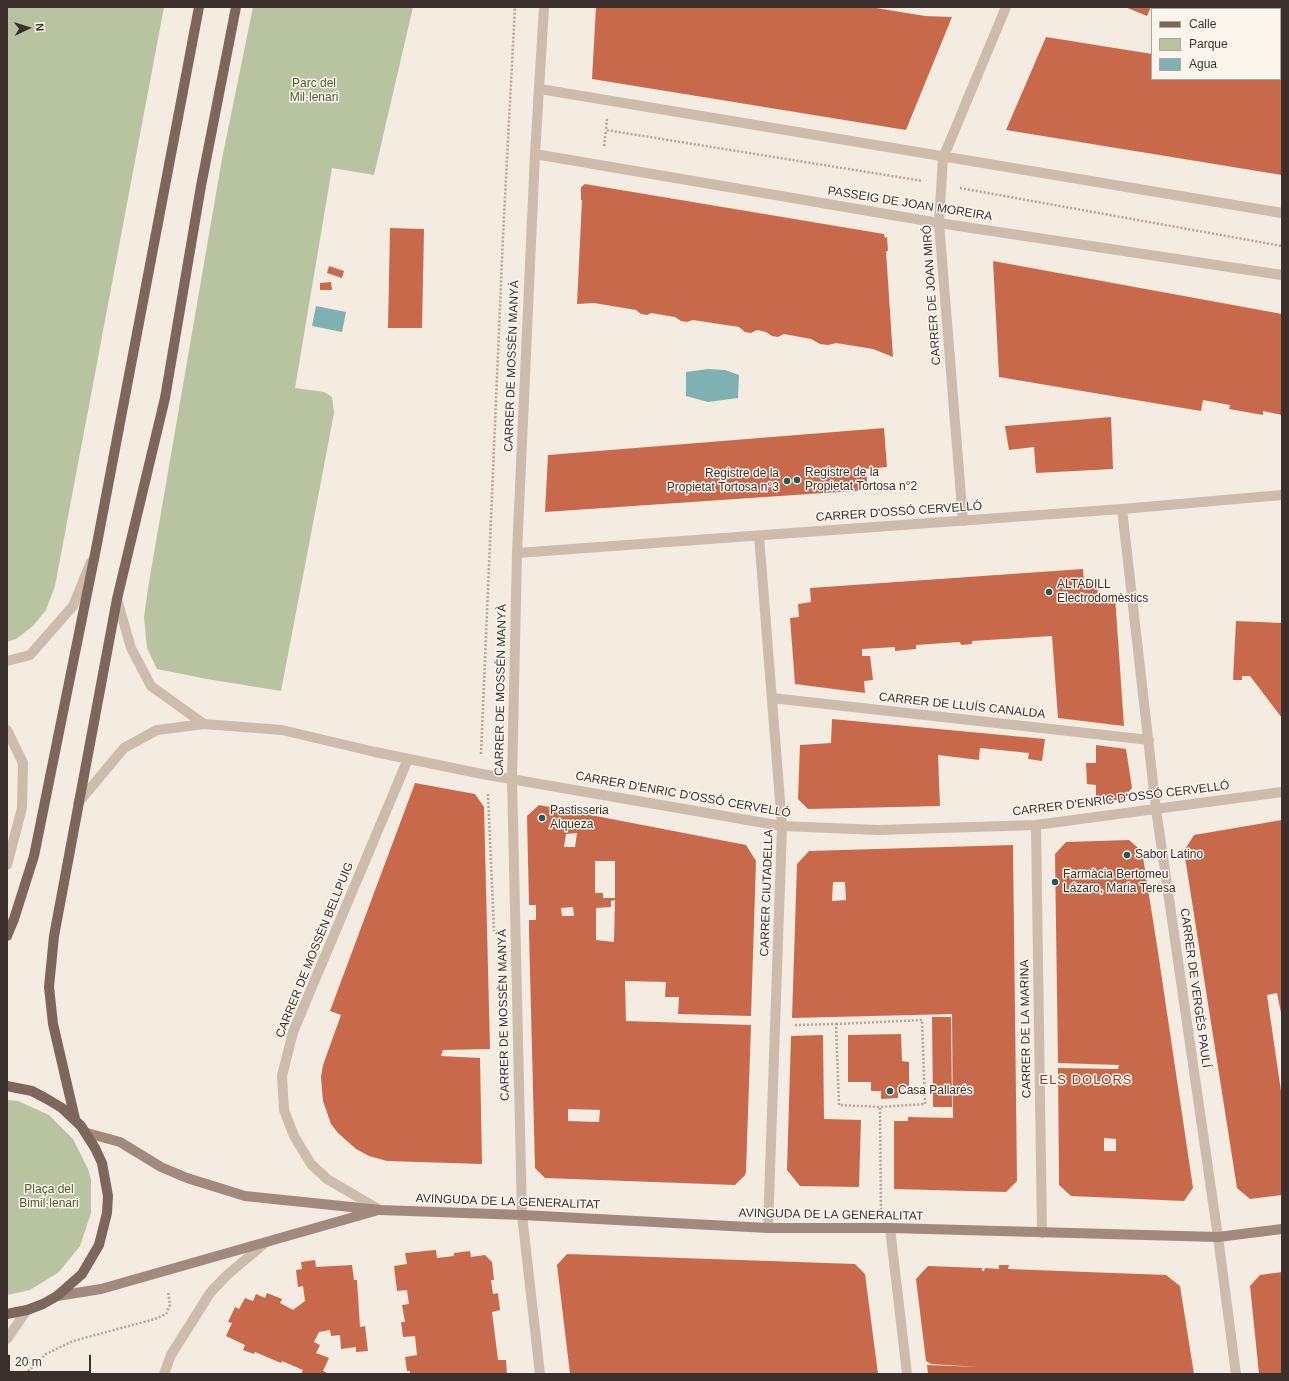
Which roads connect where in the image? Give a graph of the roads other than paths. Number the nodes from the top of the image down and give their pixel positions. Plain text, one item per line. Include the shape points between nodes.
1 (198, 7) edge
2 (236, 7) edge
3 (544, 7) edge
4 (1006, 7) edge
5 (540, 89) junction
6 (535, 154) junction
7 (943, 158) junction
8 (1282, 213) edge
9 (939, 223) junction
10 (1282, 276) edge
11 (1282, 495) edge
12 (1122, 509) junction
13 (963, 520) junction
14 (759, 536) junction
15 (96, 549) junction
16 (517, 553) junction
17 (117, 599) junction
18 (7, 661) edge
19 (772, 698) junction
20 (204, 724) junction
21 (7, 730) edge
22 (1149, 740) junction
23 (408, 759) junction
24 (512, 779) junction
25 (1282, 792) edge
26 (78, 803) junction
27 (1156, 809) junction
28 (1036, 825) junction
29 (782, 826) junction
30 (7, 865) edge
31 (7, 936) edge
32 (7, 1086) edge
33 (75, 1119) junction
34 (87, 1133) junction
35 (380, 1210) junction
36 (522, 1215) junction
37 (768, 1228) junction
38 (885, 1228) junction
39 (1282, 1229) edge
40 (1042, 1233) junction
41 (1218, 1237) junction
42 (265, 1243) junction
43 (57, 1296) junction
44 (28, 1310) junction
45 (7, 1314) edge
46 (7, 1338) edge
47 (164, 1374) edge
48 (540, 1374) edge
49 (907, 1374) edge
50 (1236, 1374) edge

1 - 15 main road
2 - 17 main road via 201,186 165,398
3 - 5 street, CARRER DE MOSSÈN MANYÀ
4 - 7 street, CARRER DE JOAN MIRÓ
5 - 6 street, CARRER DE MOSSÈN MANYÀ
5 - 7 street
6 - 9 street, PASSEIG DE JOAN MOREIRA
6 - 16 street, CARRER DE MOSSÈN MANYÀ
7 - 8 street
7 - 9 street, CARRER DE JOAN MIRÓ
9 - 10 street, PASSEIG DE JOAN MOREIRA
9 - 13 street, CARRER DE JOAN MIRÓ
11 - 12 street, CARRER D'OSSÓ CERVELLÓ
12 - 13 street, CARRER D'OSSÓ CERVELLÓ
12 - 22 street, CARRER DE VERGÉS PAULÍ
13 - 14 street, CARRER D'OSSÓ CERVELLÓ
14 - 16 street, CARRER D'OSSÓ CERVELLÓ
14 - 19 street, CARRER CIUTADELLA
15 - 18 street via 73,606 30,655
15 - 31 main road via 34,856
16 - 24 street, CARRER DE MOSSÈN MANYÀ
17 - 20 street via 131,648 151,686
17 - 26 main road
19 - 22 street, CARRER DE LLUÍS CANALDA
19 - 29 street, CARRER CIUTADELLA
20 - 23 street, CARRER D'ENRIC D'OSSÓ CERVELLÓ via 282,730
20 - 26 street, CARRER D'ENRIC D'OSSÓ CERVELLÓ via 157,730 124,748
21 - 30 street via 23,764 22,808
22 - 27 street, CARRER DE VERGÉS PAULÍ
23 - 24 street, CARRER D'ENRIC D'OSSÓ CERVELLÓ
23 - 35 street, CARRER DE MOSSÈN BELLPUIG via 293,1032 282,1076 284,1110 294,1136 311,1164 328,1180
24 - 29 street, CARRER D'ENRIC D'OSSÓ CERVELLÓ
24 - 36 street, CARRER DE MOSSÈN MANYÀ
25 - 27 street, CARRER D'ENRIC D'OSSÓ CERVELLÓ
26 - 33 main road via 54,936 49,987 53,1024
27 - 28 street, CARRER D'ENRIC D'OSSÓ CERVELLÓ
27 - 41 street, CARRER DE VERGÉS PAULÍ
28 - 29 street, CARRER D'ENRIC D'OSSÓ CERVELLÓ via 878,830
28 - 40 street, CARRER DE LA MARINA
29 - 37 street, CARRER CIUTADELLA
32 - 33 main road via 32,1091 62,1108
33 - 34 main road
34 - 35 street via 120,1142 161,1167 187,1178 245,1196
34 - 43 main road via 102,1163 106,1180 106,1218 99,1245 91,1260 78,1278
35 - 36 street, AVINGUDA DE LA GENERALITAT
35 - 42 street
36 - 37 street, AVINGUDA DE LA GENERALITAT
36 - 48 street, CARRER DE MOSSÈN MANYÀ
37 - 38 street, AVINGUDA DE LA GENERALITAT
38 - 40 street, AVINGUDA DE LA GENERALITAT
38 - 49 street
39 - 41 street, AVINGUDA DE LA GENERALITAT
40 - 41 street, AVINGUDA DE LA GENERALITAT
41 - 50 street, CARRER DE VERGÉS PAULÍ
42 - 43 street via 101,1289
42 - 47 street via 210,1293 171,1355
43 - 44 main road
44 - 45 main road
44 - 46 street

